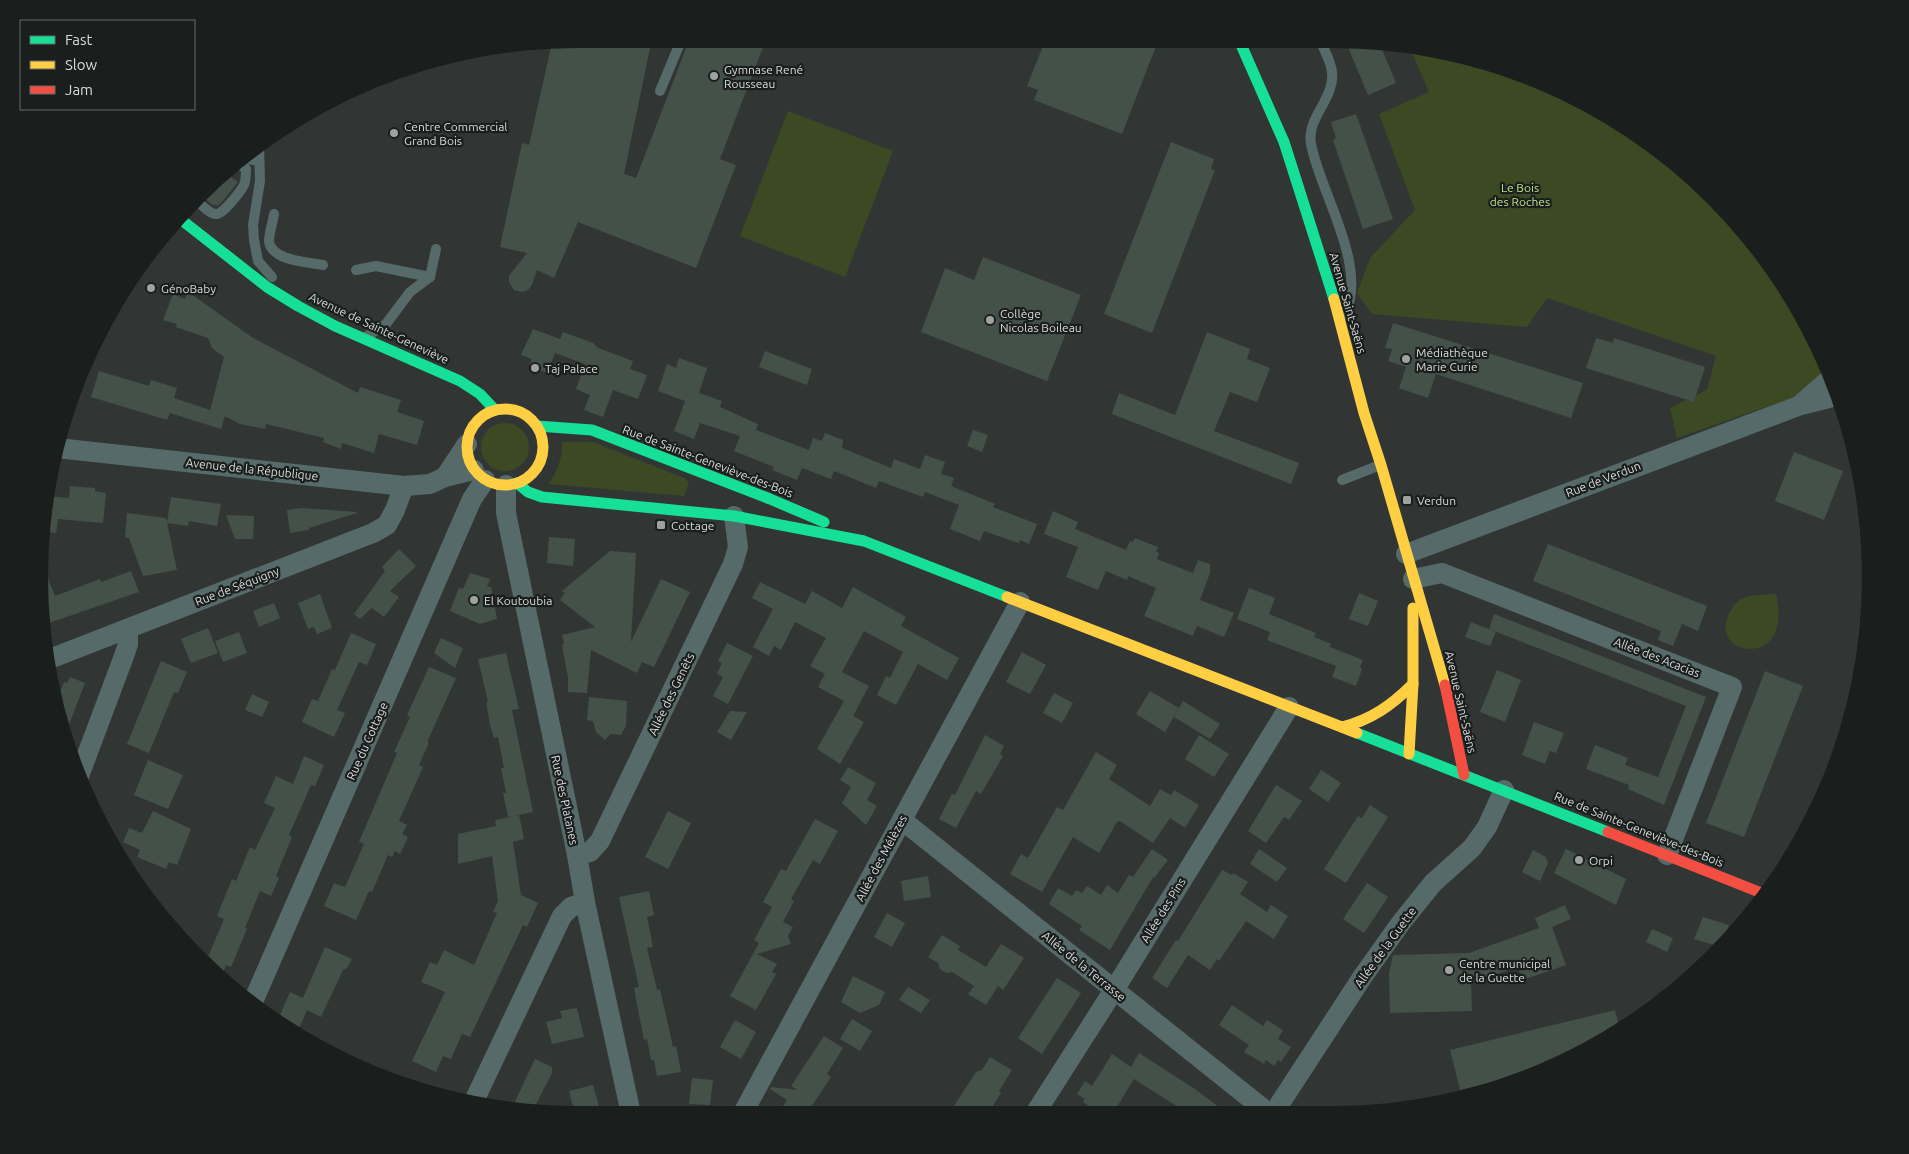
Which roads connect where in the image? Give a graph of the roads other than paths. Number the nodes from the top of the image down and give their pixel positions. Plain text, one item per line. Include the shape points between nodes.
1 (678, 48) edge
2 (1243, 48) edge
3 (1323, 48) edge
4 (660, 91) dead end
5 (259, 154) edge
6 (252, 160) edge
7 (259, 161) junction
8 (243, 167) edge
9 (202, 204) edge
10 (274, 214) dead end
11 (184, 222) edge
12 (436, 249) dead end
13 (323, 265) dead end
14 (356, 270) dead end
15 (430, 277) junction
16 (298, 306) junction
17 (1340, 323) junction
18 (363, 339) junction
19 (417, 375) dead end
20 (1825, 384) edge
21 (443, 386) dead end
22 (1830, 398) edge
23 (1800, 405) junction
24 (471, 408) dead end
25 (495, 410) junction
26 (480, 418) junction
27 (537, 426) junction
28 (467, 444) junction
29 (64, 449) edge
30 (1381, 465) junction
31 (480, 475) junction
32 (445, 477) junction
33 (1342, 480) dead end
34 (511, 484) junction
35 (404, 486) junction
36 (734, 516) junction
37 (864, 541) junction
38 (1406, 554) junction
39 (1413, 579) junction
40 (1020, 602) junction
41 (128, 629) junction
42 (54, 657) edge
43 (1413, 684) junction
44 (1289, 707) junction
45 (1342, 727) junction
46 (1409, 754) junction
47 (83, 766) edge
48 (1464, 775) junction
49 (1504, 790) junction
50 (902, 820) junction
51 (1667, 855) junction
52 (577, 856) junction
53 (1757, 891) edge
54 (585, 902) junction
55 (1114, 990) junction
56 (255, 997) edge
57 (476, 1096) edge
58 (629, 1106) edge
59 (747, 1106) edge
60 (1040, 1106) edge
61 (1260, 1106) edge
62 (1278, 1106) edge

1 - 4 lane
2 - 17 main road, Avenue Saint-Saëns via 1284,142
3 - 17 lane via 1332,79 1314,120 1310,142 1348,253 1352,282 1349,306
5 - 7 lane
6 - 7 lane
7 - 16 lane via 260,181 253,225 258,261
8 - 9 lane via 246,169 244,186 223,212 212,213
10 - 13 lane via 269,240 271,248 293,260
11 - 16 main road, Avenue de Sainte-Geneviève via 267,287
12 - 15 lane
14 - 15 lane via 376,266
15 - 18 lane via 410,292 386,324
16 - 18 main road, Avenue de Sainte-Geneviève
17 - 30 main road, Avenue Saint-Saëns
18 - 25 main road, Avenue de Sainte-Geneviève via 460,381 480,394
19 - 21 main road
20 - 23 street, Rue de Verdun
22 - 23 street, Rue de Verdun
23 - 38 street, Rue de Verdun
24 - 26 main road
25 - 26 main road
25 - 27 main road via 518,411
26 - 28 main road via 470,432
27 - 34 main road via 542,436 541,460 527,478
27 - 37 main road, Rue de Sainte-Geneviève-des-Bois via 592,430 770,499
28 - 31 main road via 468,456
28 - 32 street
29 - 35 street, Avenue de la République
30 - 33 lane
30 - 38 main road, Avenue Saint-Saëns
31 - 32 street, Avenue de la République
31 - 34 main road via 495,484
31 - 56 street, Rue du Cottage
32 - 35 street, Avenue de la République via 430,484
34 - 36 main road via 542,497
34 - 52 street, Rue des Platanes via 506,513
35 - 41 street, Rue de Séquigny via 387,525 373,533
36 - 37 main road
36 - 52 street, Allée des Genêts via 738,547 733,564 600,841 590,852
37 - 40 main road, Rue de Sainte-Geneviève-des-Bois
38 - 39 main road, Avenue Saint-Saëns
39 - 43 main road, Avenue Saint-Saëns
39 - 48 main road, Avenue Saint-Saëns via 1443,676
39 - 51 street, Allée des Acacias via 1442,573 1732,687
40 - 44 main road, Rue de Sainte-Geneviève-des-Bois
40 - 50 street, Allée des Mélèzes
41 - 42 street, Rue de Séquigny
41 - 47 street via 128,644
43 - 45 main road via 1389,708 1358,724
43 - 46 main road, Avenue Saint-Saëns
44 - 45 main road, Rue de Sainte-Geneviève-des-Bois
44 - 55 street, Allée des Pins
45 - 46 main road, Rue de Sainte-Geneviève-des-Bois
46 - 48 main road, Rue de Sainte-Geneviève-des-Bois
48 - 49 main road, Rue de Sainte-Geneviève-des-Bois
49 - 51 main road, Rue de Sainte-Geneviève-des-Bois
49 - 62 street, Allée de la Guette via 1487,827 1472,848 1433,883 1400,924
50 - 55 street, Allée de la Terrasse
50 - 59 street, Allée des Mélèzes
51 - 53 main road, Rue de Sainte-Geneviève-des-Bois
52 - 54 street, Rue des Platanes
54 - 57 street via 571,907 562,916
54 - 58 street, Rue des Platanes
55 - 60 street, Allée des Pins
55 - 61 street, Allée de la Terrasse

